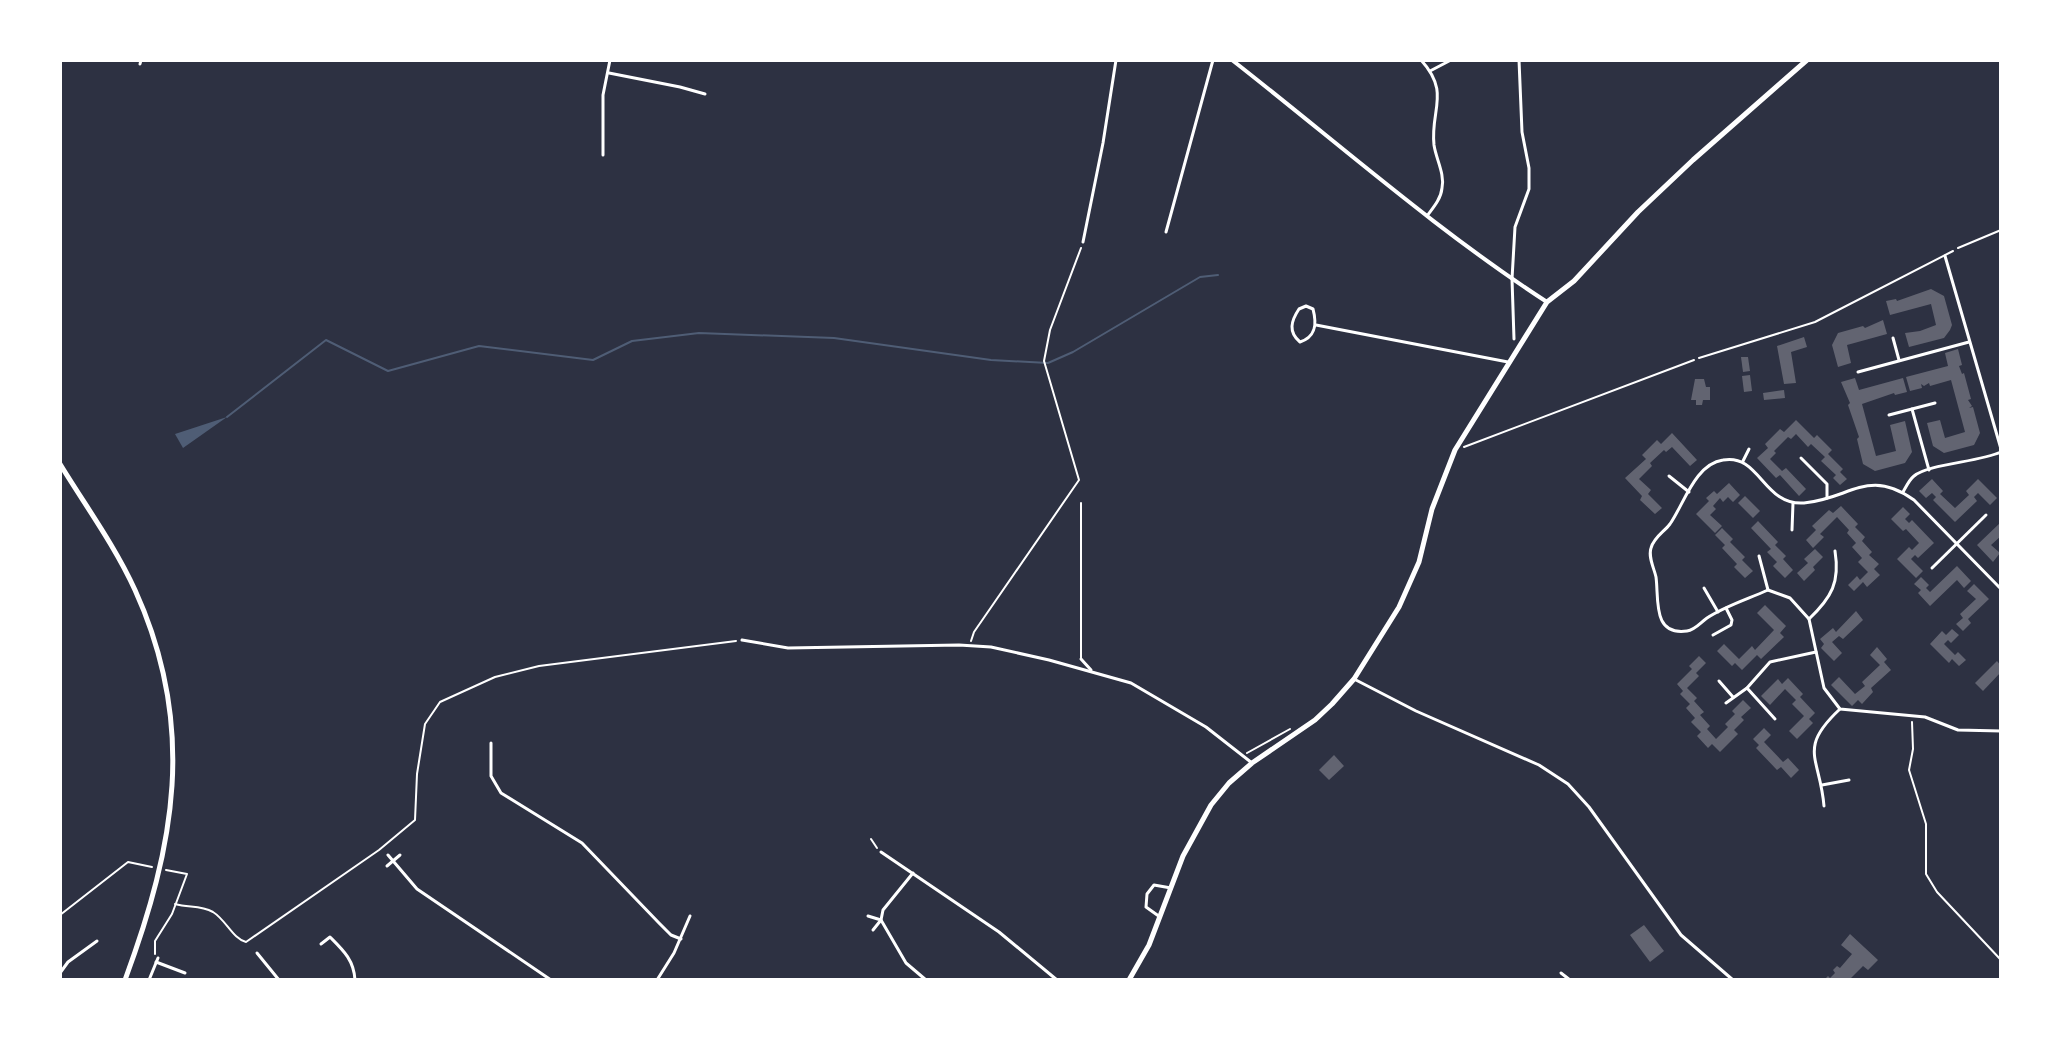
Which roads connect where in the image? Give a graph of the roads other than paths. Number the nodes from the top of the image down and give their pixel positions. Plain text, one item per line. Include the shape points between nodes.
1 (610, 60) edge
2 (1116, 60) edge
3 (1213, 60) edge
4 (1232, 60) edge
5 (1421, 60) edge
6 (1451, 60) edge
7 (1519, 60) edge
8 (1807, 60) edge
9 (1430, 71) junction
10 (609, 73) junction
11 (705, 94) dead end
12 (603, 155) dead end
13 (1427, 216) junction
14 (1166, 232) dead end
15 (1083, 242) road end
16 (1953, 251) road end
17 (1945, 256) junction
18 (1512, 279) junction
19 (1547, 302) junction
20 (1316, 325) junction
21 (1893, 338) dead end
22 (1514, 339) dead end
23 (1969, 342) junction
24 (1699, 358) road end
25 (1899, 360) junction
26 (1508, 362) junction
27 (1858, 372) dead end
28 (1935, 403) dead end
29 (1912, 409) junction
30 (1889, 415) dead end
31 (1749, 449) dead end
32 (2001, 450) edge
33 (1801, 458) dead end
34 (1743, 461) junction
35 (60, 464) edge
36 (1929, 470) junction
37 (1669, 476) dead end
38 (1689, 492) junction
39 (1903, 492) junction
40 (1827, 498) junction
41 (1081, 503) dead end
42 (1793, 503) junction
43 (1986, 515) dead end
44 (1792, 530) dead end
45 (1956, 544) junction
46 (1835, 551) dead end
47 (1759, 556) dead end
48 (1932, 568) dead end
49 (1704, 588) dead end
50 (2001, 589) edge
51 (1768, 590) junction
52 (1726, 608) junction
53 (1718, 612) junction
54 (1809, 619) junction
55 (1713, 635) dead end
56 (742, 640) road end
57 (1816, 652) junction
58 (1081, 659) joint
59 (1097, 674) junction
60 (1354, 679) junction
61 (1719, 681) dead end
62 (1747, 688) junction
63 (1733, 697) junction
64 (1726, 703) dead end
65 (1840, 709) junction
66 (1775, 719) dead end
67 (2001, 731) edge
68 (491, 743) dead end
69 (1252, 763) junction
70 (1849, 780) dead end
71 (1822, 785) junction
72 (1824, 806) dead end
73 (881, 852) road end
74 (388, 855) dead end
75 (400, 855) dead end
76 (393, 861) junction
77 (387, 866) dead end
78 (913, 873) junction
79 (1171, 888) junction
80 (690, 916) dead end
81 (868, 916) dead end
82 (1160, 917) junction
83 (881, 920) junction
84 (873, 930) dead end
85 (681, 939) junction
86 (97, 941) dead end
87 (321, 944) dead end
88 (257, 953) dead end
89 (60, 973) edge
90 (185, 973) dead end
91 (1561, 973) dead end
92 (125, 980) edge
93 (149, 980) edge
94 (279, 980) edge
95 (355, 980) edge
96 (551, 980) edge
97 (657, 980) edge
98 (926, 980) edge
99 (1057, 980) edge
100 (1129, 980) edge
101 (1570, 980) edge
102 (1733, 980) edge

1 - 10 street
2 - 15 street
3 - 14 street
4 - 13 street
5 - 9 street
6 - 9 street
7 - 18 street via 1529,189 1515,227
8 - 19 main road via 1693,160
9 - 13 street via 1439,99 1434,142 1443,184
10 - 11 street
10 - 12 street via 603,95
13 - 18 street
16 - 17 lane
17 - 23 street
17 - 24 lane via 1815,322
18 - 19 street
18 - 22 street
19 - 26 main road
20 - 20 street via 1311,337 1300,342 1293,335 1291,323 1299,309 1313,309
20 - 26 street
21 - 25 street
23 - 25 street
23 - 32 street
25 - 27 street
26 - 60 main road via 1455,450 1410,586
28 - 29 street
29 - 30 street
29 - 36 street
31 - 34 street
32 - 36 street
33 - 40 street via 1827,484
34 - 38 street via 1713,462
34 - 42 street via 1770,492
35 - 92 main road via 134,588 161,663 170,713 171,814 164,859
36 - 39 street via 1913,477
37 - 38 street
38 - 53 street via 1651,548 1657,610 1663,625 1684,632
39 - 40 street via 1882,484
39 - 45 street
40 - 42 street
41 - 58 lane
42 - 44 street
43 - 45 street
45 - 48 street
45 - 50 street
46 - 54 street via 1841,570 1826,601
47 - 51 street
49 - 53 street
51 - 52 street
51 - 54 street via 1790,598
52 - 53 street
52 - 55 street via 1731,625
54 - 57 street
56 - 59 street via 788,648 970,646
57 - 62 street via 1770,662
57 - 65 street via 1824,688
58 - 59 street
59 - 69 street via 1131,683 1206,727
60 - 69 main road via 1315,720
60 - 102 street via 1539,765 1568,784 1681,935
61 - 63 street
62 - 63 street
62 - 66 street
63 - 64 street
65 - 67 street via 1925,717 1958,730
65 - 71 street via 1814,742
68 - 85 street via 491,776 501,793 582,843 671,935
69 - 79 main road via 1207,810
70 - 71 street
71 - 72 street
73 - 78 street
74 - 76 street
75 - 76 street
76 - 77 street
76 - 96 street via 417,889
78 - 83 street
78 - 99 street
79 - 82 main road
79 - 82 street via 1154,885 1147,894 1146,907
80 - 85 street
81 - 83 street
82 - 100 main road
83 - 84 street
83 - 98 street via 906,963
85 - 97 street
86 - 89 street
87 - 95 street via 330,937 337,944 353,965
88 - 94 street
90 - 93 street via 157,960
91 - 101 street

